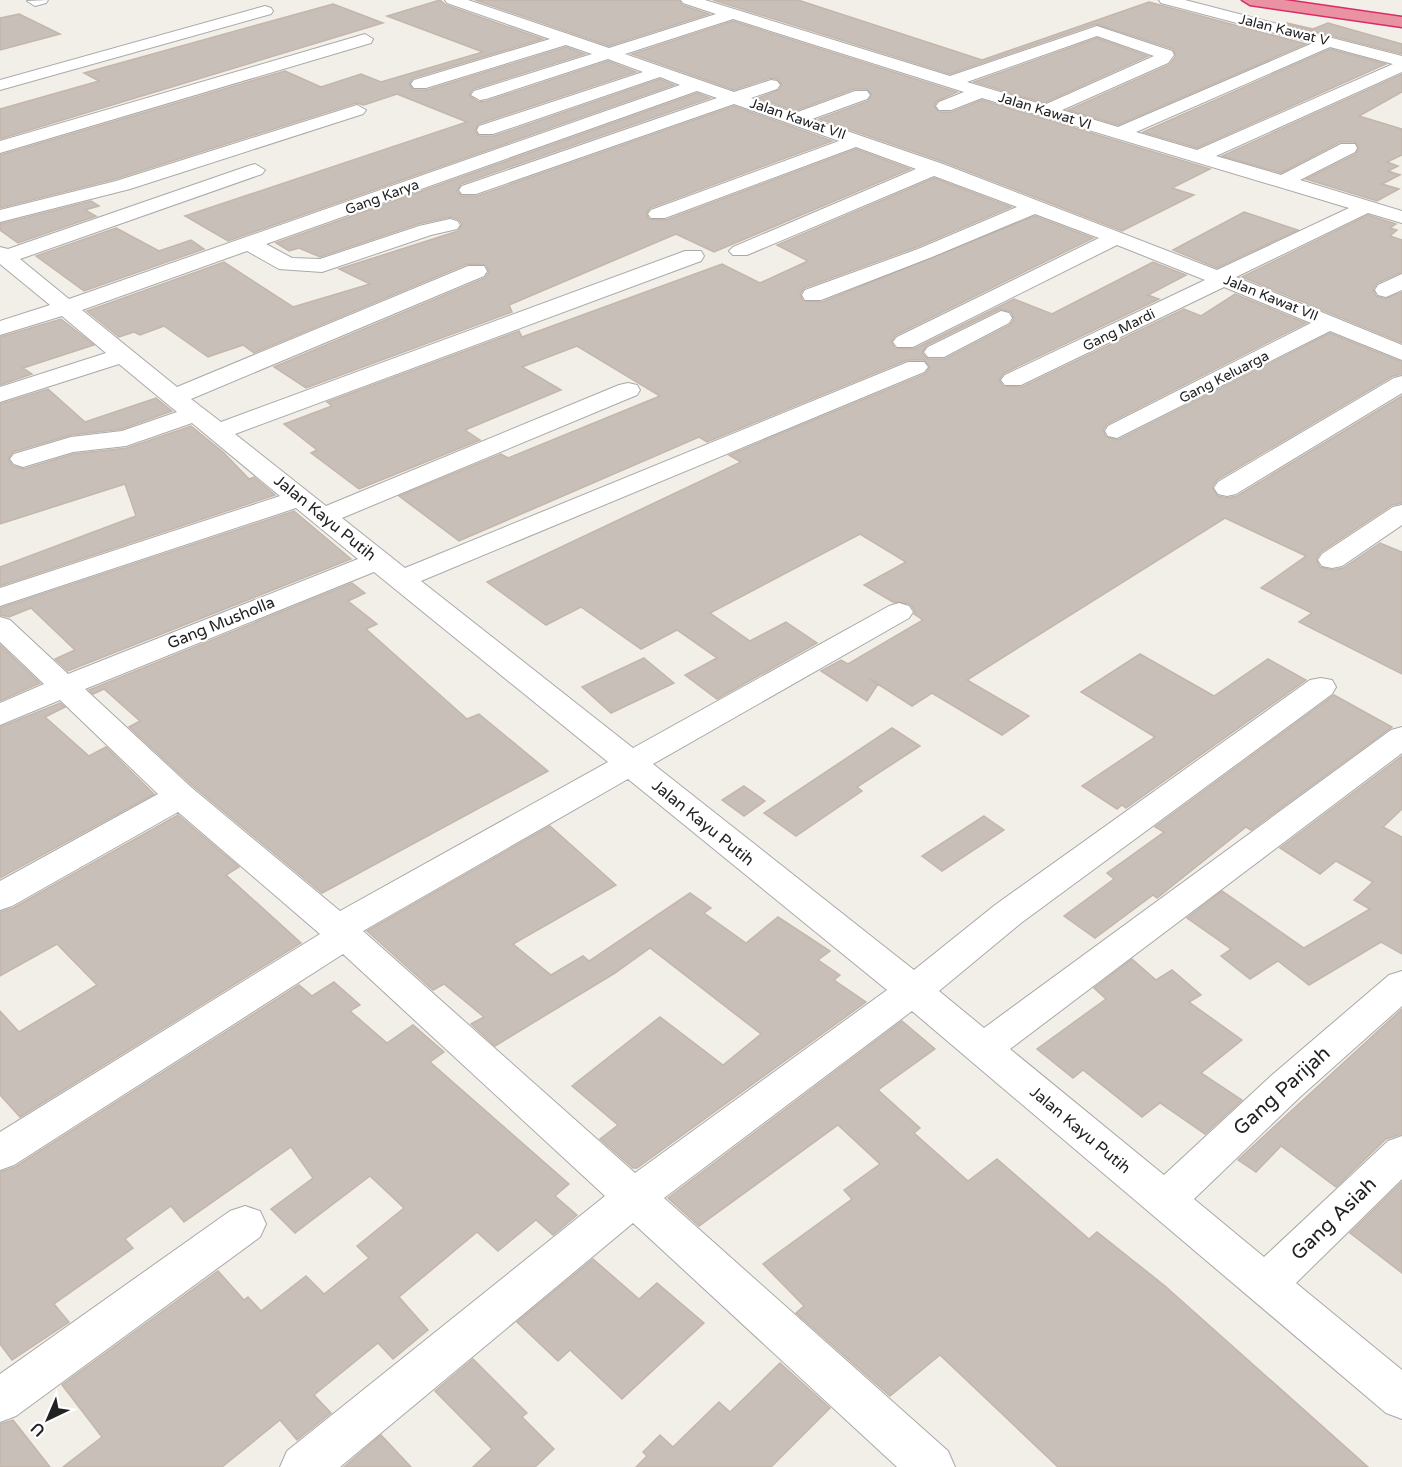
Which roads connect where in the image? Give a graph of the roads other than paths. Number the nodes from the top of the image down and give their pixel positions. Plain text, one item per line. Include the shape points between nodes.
1 (453, 0) edge
2 (689, 0) edge
3 (1167, 0) edge
4 (1250, 0) edge
5 (1278, 0) edge
6 (1326, 0) edge
7 (265, 10) dead end
8 (1402, 13) edge
9 (735, 14) junction
10 (1402, 22) edge
11 (365, 39) dead end
12 (567, 39) junction
13 (1124, 39) junction
14 (1382, 41) dead end
15 (1329, 42) junction
16 (1103, 48) dead end
17 (1361, 50) junction
18 (670, 53) dead end
19 (609, 54) junction
20 (1402, 61) edge
21 (640, 64) junction
22 (1402, 66) edge
23 (662, 71) junction
24 (79, 80) dead end
25 (950, 82) junction
26 (420, 84) dead end
27 (699, 84) junction
28 (0, 85) edge
29 (771, 85) dead end
30 (1009, 86) dead end
31 (984, 93) junction
32 (480, 95) dead end
33 (861, 95) dead end
34 (736, 98) junction
35 (0, 101) edge
36 (945, 106) dead end
37 (357, 110) dead end
38 (1046, 111) junction
39 (798, 118) junction
40 (486, 130) dead end
41 (1119, 133) junction
42 (859, 140) junction
43 (0, 147) edge
44 (1348, 148) dead end
45 (1200, 156) junction
46 (936, 168) junction
47 (255, 170) dead end
48 (1284, 181) junction
49 (469, 190) dead end
50 (1036, 206) junction
51 (1368, 206) junction
52 (658, 214) dead end
53 (0, 216) edge
54 (1402, 217) edge
55 (450, 225) dead end
56 (1118, 237) junction
57 (250, 243) junction
58 (1140, 245) junction
59 (740, 251) dead end
60 (3, 255) edge
61 (693, 256) dead end
62 (476, 271) dead end
63 (1221, 278) junction
64 (813, 295) dead end
65 (65, 308) junction
66 (1330, 322) junction
67 (0, 328) edge
68 (905, 342) dead end
69 (1402, 353) edge
70 (122, 355) junction
71 (1013, 380) dead end
72 (1402, 383) edge
73 (628, 390) dead end
74 (0, 394) edge
75 (195, 414) junction
76 (1116, 431) dead end
77 (23, 459) dead end
78 (1227, 488) dead end
79 (311, 507) junction
80 (1402, 513) edge
81 (1332, 560) dead end
82 (389, 570) junction
83 (0, 597) edge
84 (898, 612) dead end
85 (0, 626) edge
86 (64, 686) junction
87 (1321, 687) dead end
88 (0, 715) edge
89 (1402, 737) edge
90 (628, 763) junction
91 (180, 796) junction
92 (0, 897) edge
93 (341, 932) junction
94 (1402, 985) edge
95 (912, 991) junction
96 (983, 1049) junction
97 (0, 1153) edge
98 (1402, 1153) edge
99 (634, 1197) junction
100 (1165, 1200) junction
101 (244, 1224) dead end
102 (1265, 1284) junction
103 (1402, 1398) edge
104 (0, 1401) edge
105 (304, 1467) edge
106 (931, 1467) edge

1 - 12 street, Jalan Kawat VII
2 - 9 street, Jalan Kawat VI
3 - 15 street, Jalan Kawat V
4 - 10 highway
5 - 10 highway
6 - 8 highway
7 - 28 street
9 - 19 street
9 - 25 street, Jalan Kawat VI
11 - 43 street
12 - 19 street, Jalan Kawat VII
12 - 26 street
13 - 16 street
13 - 25 street via 1091,33
13 - 38 street via 1166,57
14 - 17 street
15 - 17 street, Jalan Kawat V
15 - 41 street
17 - 20 street, Jalan Kawat V
18 - 21 street
19 - 21 street, Jalan Kawat VII
19 - 32 street
21 - 23 street, Jalan Kawat VII
22 - 45 street
23 - 27 street, Jalan Kawat VII
23 - 40 street
24 - 35 street
25 - 31 street, Jalan Kawat VI
27 - 34 street, Jalan Kawat VII
27 - 57 street, Gang Karya
29 - 34 street
30 - 31 street
31 - 36 street
31 - 38 street, Jalan Kawat VI
33 - 39 street
34 - 39 street, Jalan Kawat VII
34 - 49 street
37 - 53 street via 123,184
38 - 41 street, Jalan Kawat VI
39 - 42 street, Jalan Kawat VII
41 - 45 street, Jalan Kawat VI
42 - 46 street, Jalan Kawat VII
42 - 52 street
44 - 48 street
45 - 48 street, Jalan Kawat VI
46 - 50 street, Jalan Kawat VII
46 - 59 street
47 - 60 street
48 - 51 street, Jalan Kawat VI
50 - 56 street, Jalan Kawat VII
50 - 64 street
51 - 54 street, Jalan Kawat VI
51 - 63 street, Gang Mardi
55 - 57 street via 322,267 287,264
56 - 58 street, Jalan Kawat VII
56 - 68 street
57 - 65 street, Gang Karya
58 - 63 street, Jalan Kawat VII
58 - 82 street, Gang Musholla via 926,359
60 - 65 street, Jalan Kayu Putih
61 - 75 street
62 - 75 street
63 - 66 street, Jalan Kawat VII
63 - 71 street, Gang Mardi
65 - 67 street, Gang Karya
65 - 70 street, Jalan Kayu Putih
66 - 69 street, Jalan Kawat VII
66 - 76 street, Gang Keluarga
70 - 74 street
70 - 75 street, Jalan Kayu Putih
72 - 78 street
73 - 79 street
75 - 77 street via 126,438 70,445
75 - 79 street, Jalan Kayu Putih
79 - 82 street, Jalan Kayu Putih
79 - 83 street
80 - 81 street
82 - 86 street, Gang Musholla
82 - 90 street, Jalan Kayu Putih
84 - 90 street
85 - 86 street
86 - 88 street, Gang Musholla
86 - 91 street
87 - 95 street via 1008,914
89 - 96 street
90 - 93 street
90 - 95 street, Jalan Kayu Putih
91 - 92 street
91 - 93 street
93 - 97 street
93 - 99 street
94 - 100 street, Gang Parijah via 1286,1086
95 - 96 street, Jalan Kayu Putih
95 - 99 street
96 - 100 street, Jalan Kayu Putih
98 - 102 street, Gang Asiah
99 - 105 street
99 - 106 street
100 - 102 street, Jalan Kayu Putih
101 - 104 street
102 - 103 street, Jalan Kayu Putih

